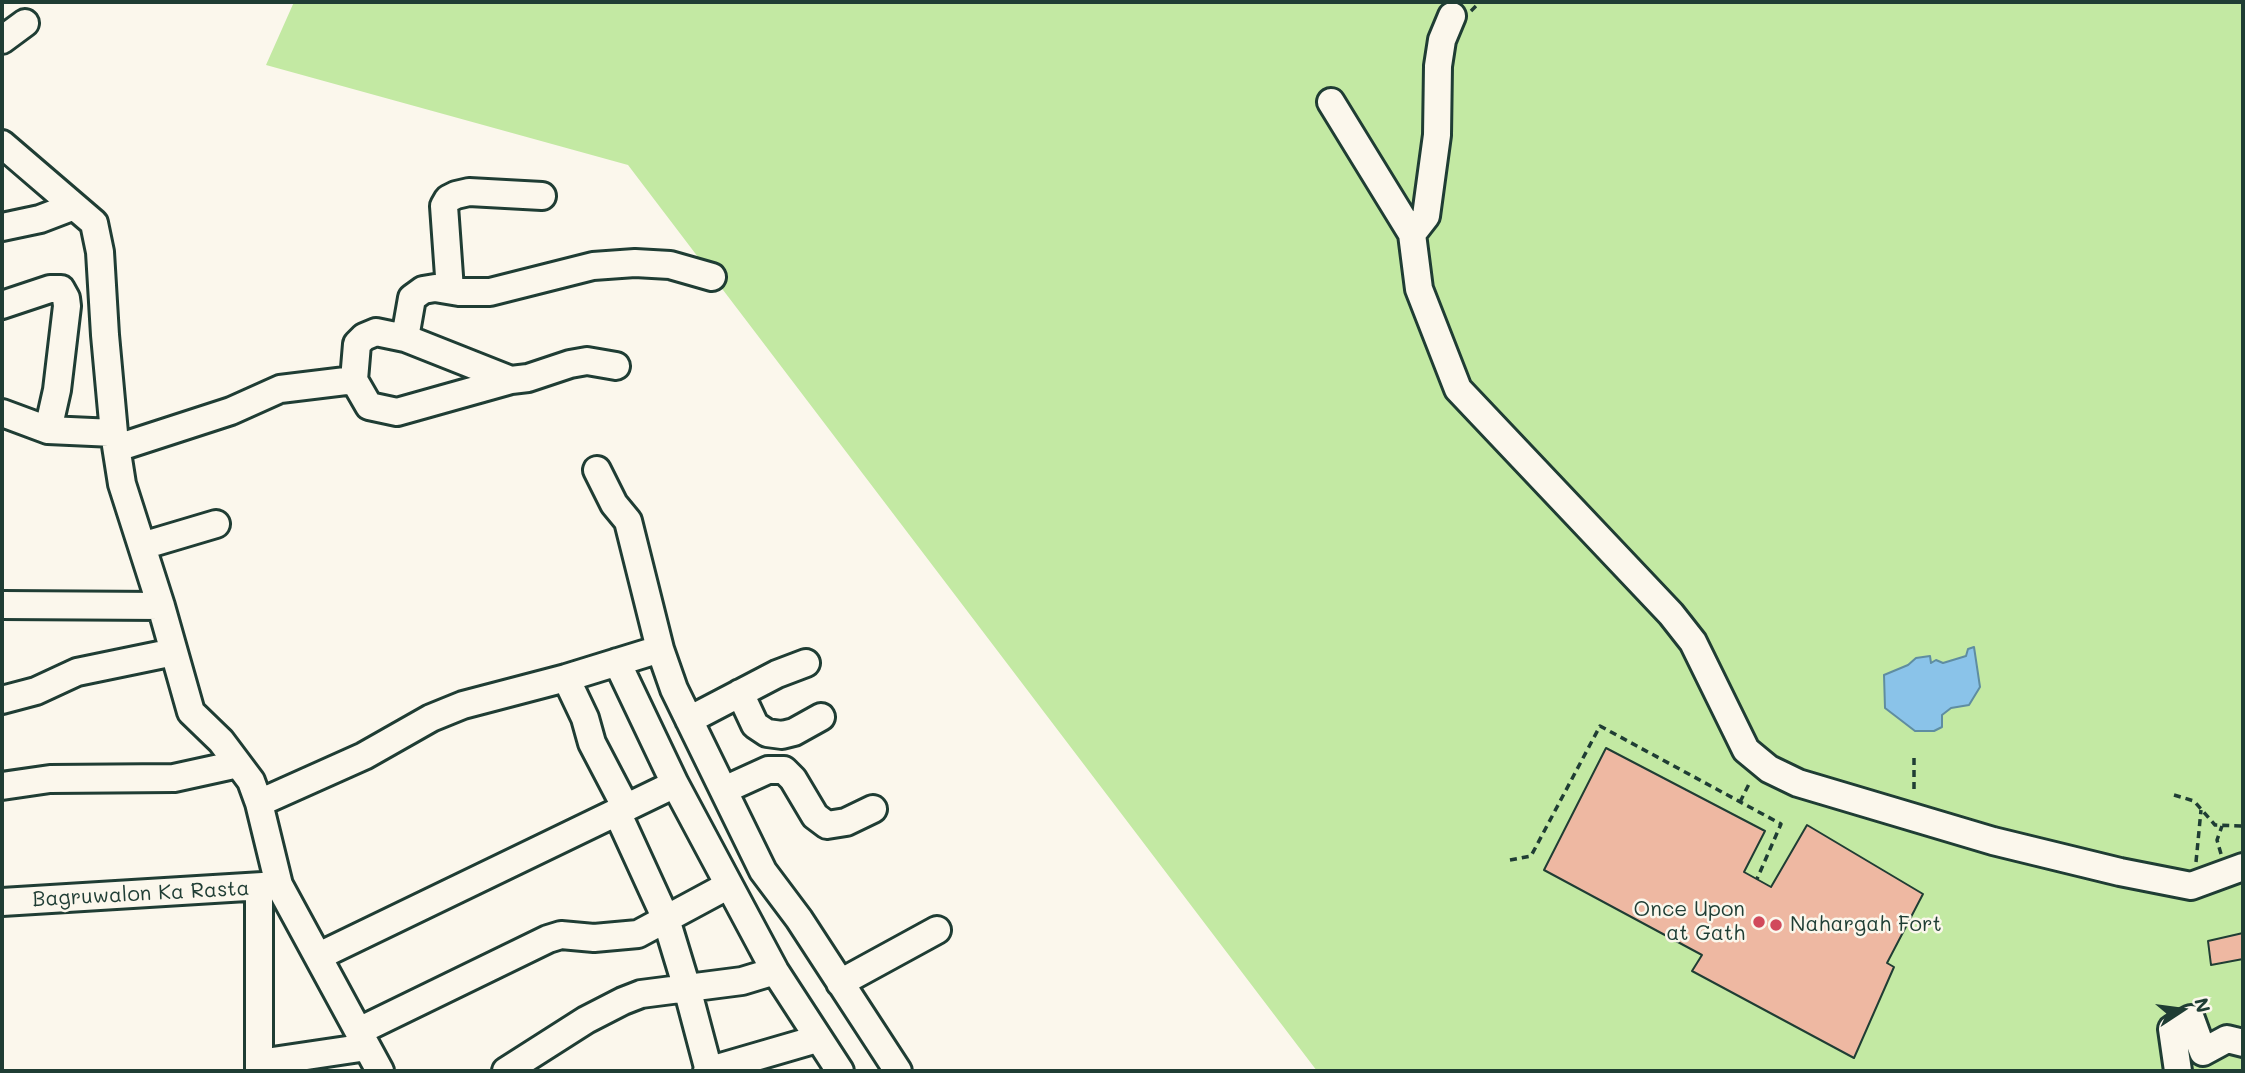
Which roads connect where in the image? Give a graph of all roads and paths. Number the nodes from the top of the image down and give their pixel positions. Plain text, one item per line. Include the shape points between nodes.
1 (1452, 16) dead end
2 (25, 23) dead end
3 (2, 40) edge
4 (1331, 102) dead end
5 (2, 144) edge
6 (542, 196) dead end
7 (74, 206) junction
8 (2, 227) edge
9 (1412, 234) junction
10 (712, 277) dead end
11 (450, 290) junction
12 (2, 305) edge
13 (405, 338) junction
14 (616, 366) dead end
15 (354, 380) junction
16 (511, 380) junction
17 (2, 413) edge
18 (48, 430) junction
19 (116, 441) junction
20 (597, 470) dead end
21 (216, 524) dead end
22 (142, 546) junction
23 (2, 605) edge
24 (161, 606) junction
25 (660, 649) junction
26 (174, 652) junction
27 (617, 662) junction
28 (806, 663) dead end
29 (566, 678) junction
30 (740, 693) junction
31 (2, 700) edge
32 (821, 717) dead end
33 (689, 720) junction
34 (1914, 758) dead end
35 (238, 764) junction
36 (676, 784) junction
37 (2, 786) edge
38 (724, 790) junction
39 (2174, 795) dead end
40 (259, 803) junction
41 (873, 809) dead end
42 (622, 810) junction
43 (2201, 810) junction
44 (1914, 817) junction
45 (2243, 826) edge
46 (1510, 860) dead end
47 (2243, 867) edge
48 (1758, 879) dead end
49 (729, 885) junction
50 (2193, 885) junction
51 (269, 886) junction
52 (2, 902) edge
53 (666, 919) junction
54 (937, 930) dead end
55 (319, 956) junction
56 (775, 971) junction
57 (840, 983) junction
58 (687, 988) junction
59 (363, 1039) junction
60 (817, 1039) junction
61 (2235, 1041) edge
62 (259, 1067) edge
63 (380, 1071) edge
64 (506, 1071) edge
65 (708, 1071) edge
66 (840, 1071) edge
67 (898, 1071) edge
68 (2178, 1071) edge

1 - 9 street via 1438,66 1437,135 1426,216
2 - 3 street
4 - 9 street
5 - 7 street
6 - 11 street via 470,192 448,200 444,206
7 - 8 street
7 - 19 street via 94,223 100,252
9 - 44 street via 1419,289 1458,389 1671,614 1693,642 1746,750 1769,769 1798,783
10 - 11 street via 670,265 635,263 593,266 490,292
11 - 13 street via 423,290 412,298
12 - 18 street via 50,289 61,289 65,298 57,390
13 - 15 street via 376,332 364,337 357,344
13 - 16 street
14 - 16 street via 587,361
15 - 16 street via 369,406 397,412
15 - 19 street via 280,388 231,411
17 - 18 street
18 - 19 street
19 - 22 street via 122,484
20 - 25 street via 628,521
21 - 22 street
22 - 24 street
23 - 24 street
24 - 26 street
25 - 27 street
25 - 33 street
26 - 31 street via 77,672
26 - 35 street via 191,712
27 - 29 street
27 - 36 street
28 - 30 street
29 - 40 street via 430,718 364,756
29 - 42 street
30 - 32 street via 755,725 766,733 794,732
30 - 33 street
33 - 38 street
34 - 44 path
35 - 37 street via 174,778 62,779
35 - 40 street
36 - 42 street
36 - 49 street
38 - 41 street via 768,770 784,770 815,816 827,825
38 - 57 street via 763,871
39 - 43 path via 2194,801
40 - 51 street
42 - 53 street
42 - 55 street
43 - 45 path via 2214,825
43 - 50 path
44 - 50 street via 2120,872
46 - 48 path via 1531,856 1600,726 1781,824
47 - 50 street
49 - 53 street
49 - 56 street
51 - 52 street, Bagruwalon Ka Rasta
51 - 55 street
51 - 62 street
53 - 58 street
53 - 59 street via 638,934 548,939
54 - 57 street
55 - 59 street
56 - 58 street via 742,981
56 - 60 street
57 - 67 street
58 - 64 street via 622,1001
58 - 65 street
59 - 62 street
59 - 63 street
60 - 65 street
60 - 66 street
61 - 68 street via 2203,1052 2191,1019 2172,1029

